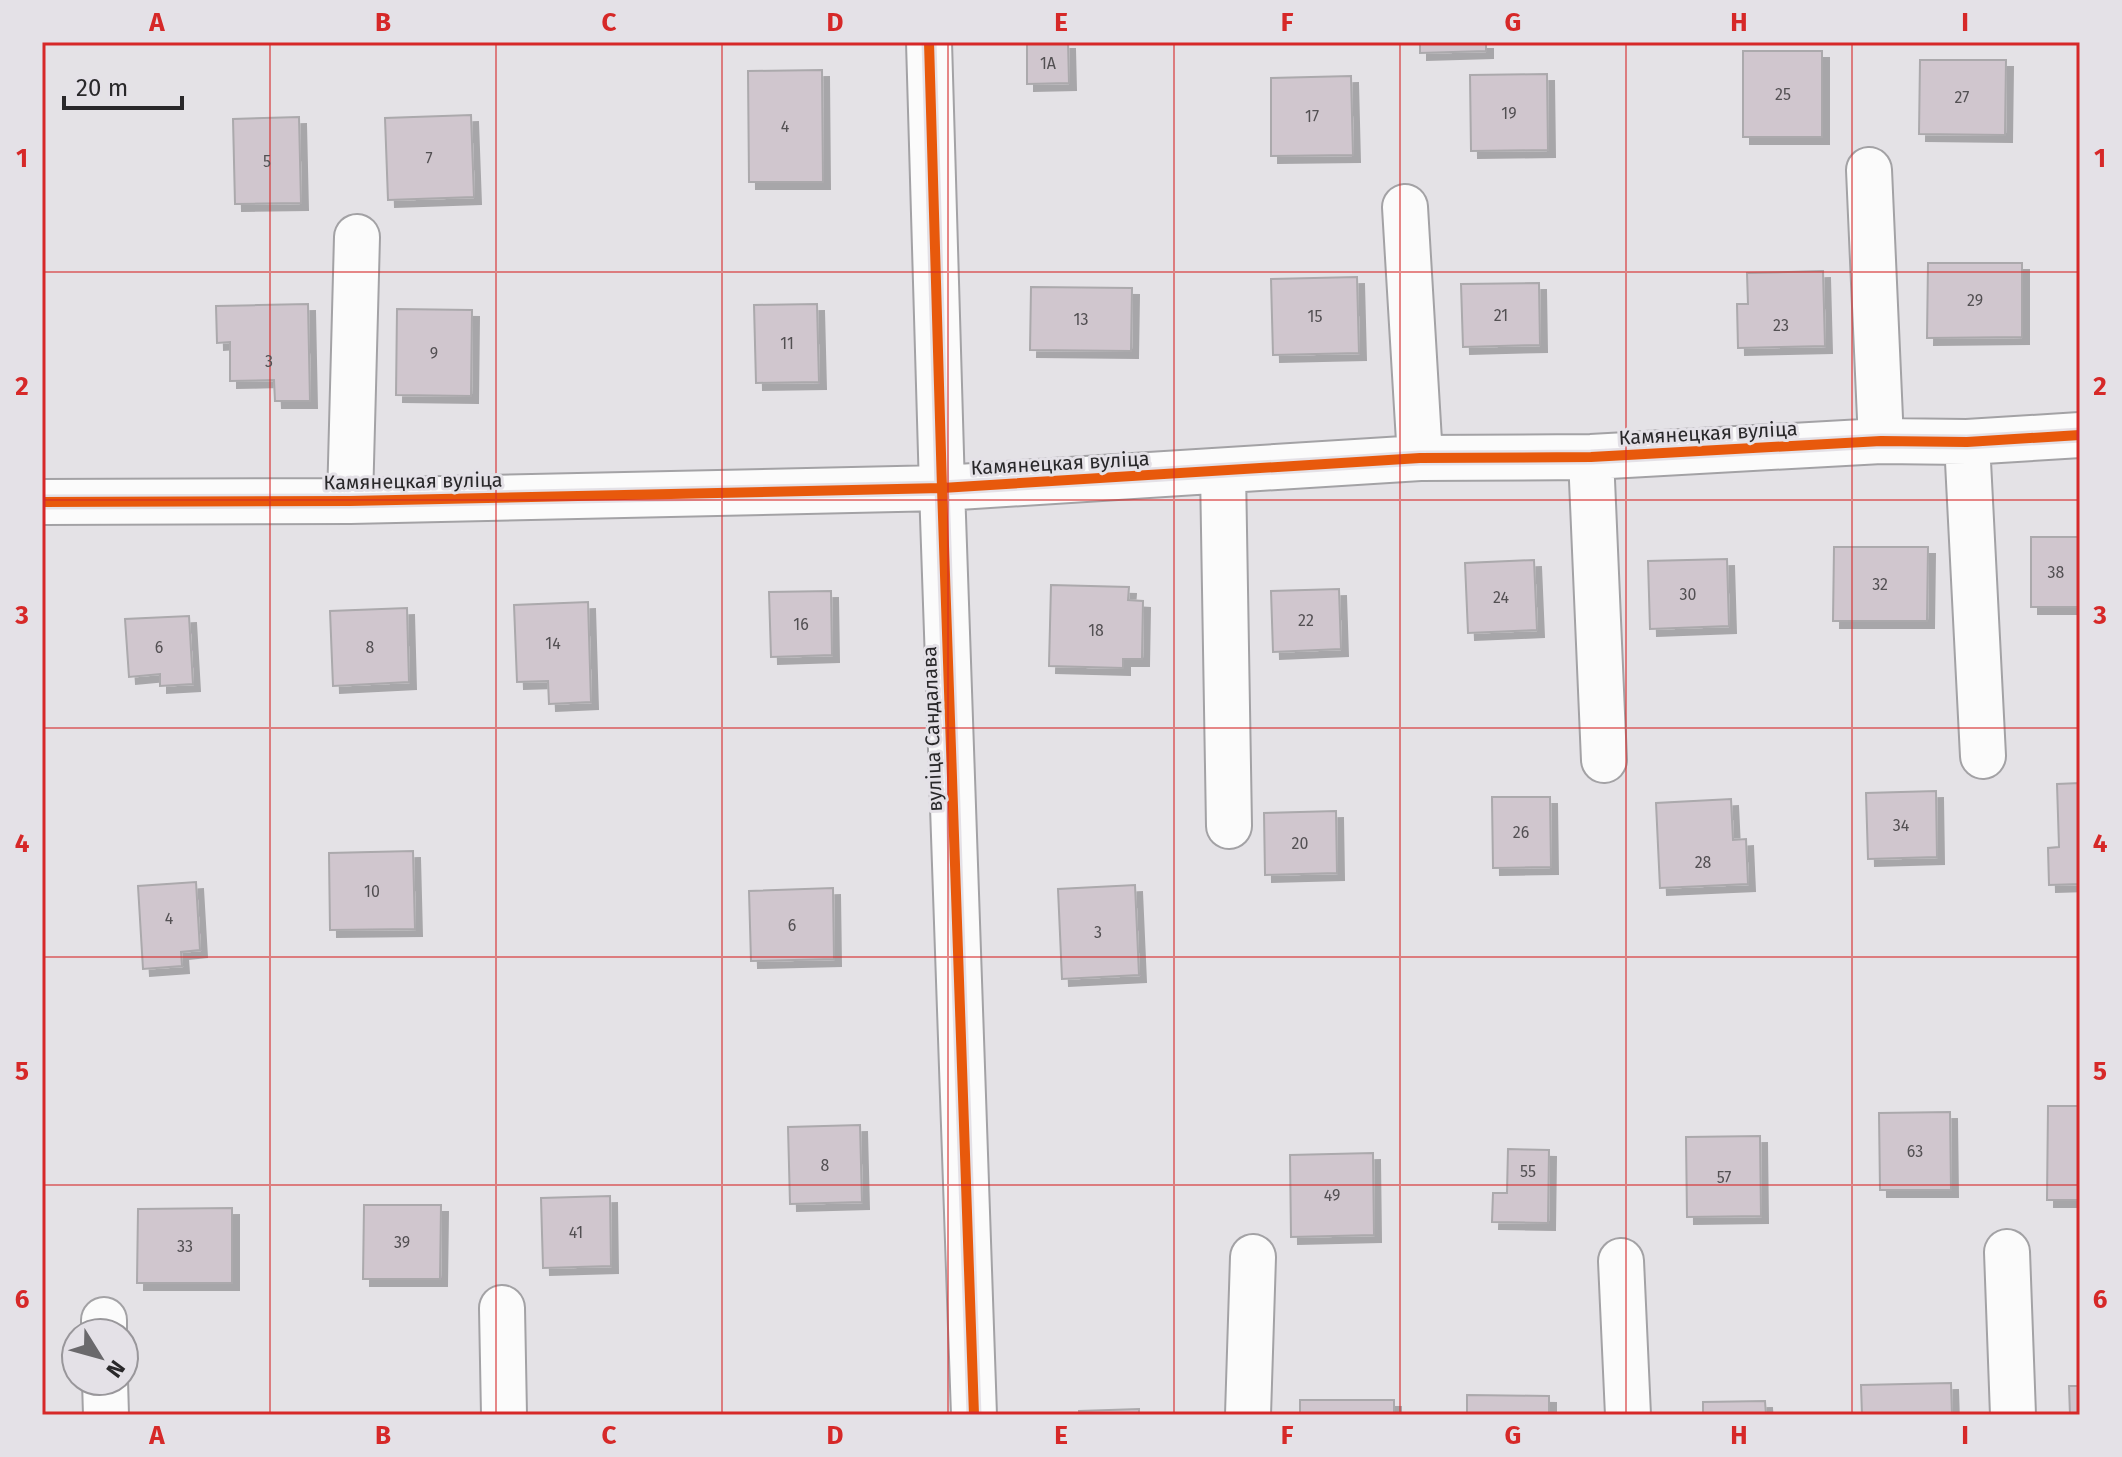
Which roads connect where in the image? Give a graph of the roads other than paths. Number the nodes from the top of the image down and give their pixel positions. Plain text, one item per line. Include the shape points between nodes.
1 (929, 42) edge
2 (1869, 170) dead end
3 (1405, 207) dead end
4 (357, 237) dead end
5 (2080, 435) edge
6 (1881, 441) junction
7 (1967, 442) junction
8 (1591, 457) junction
9 (1420, 458) junction
10 (1223, 471) junction
11 (942, 488) junction
12 (350, 501) junction
13 (42, 502) edge
14 (1983, 756) dead end
15 (1604, 760) dead end
16 (1229, 826) dead end
17 (2007, 1252) dead end
18 (1253, 1257) dead end
19 (1621, 1261) dead end
20 (502, 1308) dead end
21 (504, 1415) edge
22 (974, 1415) edge
23 (1248, 1415) edge
24 (1628, 1415) edge
25 (2013, 1415) edge

1 - 11 street, вуліца Сандалава
2 - 6 street
3 - 9 street
4 - 12 street
5 - 7 street, Камянецкая вуліца
6 - 7 street, Камянецкая вуліца
6 - 8 street, Камянецкая вуліца
7 - 14 street
8 - 9 street, Камянецкая вуліца
8 - 15 street
9 - 10 street, Камянецкая вуліца
10 - 11 street, Камянецкая вуліца
10 - 16 street
11 - 12 street, Камянецкая вуліца
11 - 22 street, вуліца Сандалава
12 - 13 street, Камянецкая вуліца
17 - 25 street
18 - 23 street
19 - 24 street
20 - 21 street

